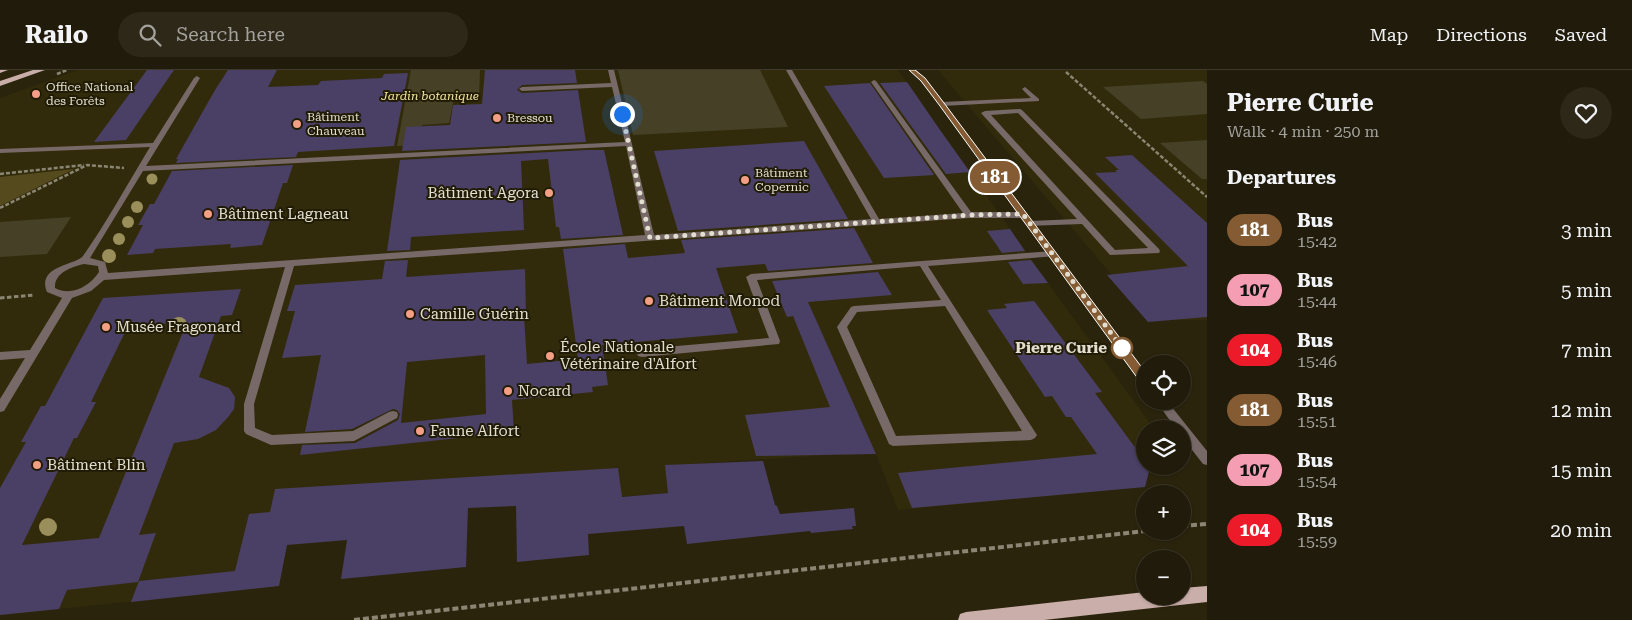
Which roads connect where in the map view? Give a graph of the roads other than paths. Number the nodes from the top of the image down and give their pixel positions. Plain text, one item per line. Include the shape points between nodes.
1 (4, 70) edge
2 (41, 70) edge
3 (611, 70) edge
4 (789, 70) edge
5 (912, 70) edge
6 (919, 70) edge
7 (0, 71) edge
8 (197, 78) dead end
9 (923, 80) junction
10 (874, 82) dead end
11 (0, 84) edge
12 (615, 85) junction
13 (522, 89) dead end
14 (1025, 89) dead end
15 (942, 104) junction
16 (629, 144) junction
17 (156, 145) junction
18 (0, 151) edge
19 (141, 169) junction
20 (1023, 214) junction
21 (970, 215) junction
22 (1083, 221) junction
23 (877, 222) junction
24 (1030, 224) junction
25 (650, 238) junction
26 (1053, 254) junction
27 (84, 261) junction
28 (922, 263) junction
29 (290, 264) junction
30 (102, 277) junction
31 (69, 295) junction
32 (946, 303) junction
33 (33, 354) junction
34 (642, 354) dead end
35 (0, 356) edge
36 (1136, 368) edge
37 (0, 408) edge
38 (1169, 410) edge
39 (394, 415) dead end
40 (1207, 460) edge
41 (1207, 594) edge
42 (966, 620) edge

1 - 7 main road
2 - 11 main road
3 - 12 street
4 - 23 street
5 - 9 street
6 - 9 street
8 - 17 street
9 - 15 street
10 - 21 street
12 - 13 street
12 - 16 street
14 - 15 street via 1037,100
15 - 20 street
16 - 19 street
16 - 25 street
17 - 18 street
17 - 19 street
19 - 27 street
20 - 21 street
20 - 24 street
21 - 23 street
22 - 22 street via 1113,253 1156,250 1020,111 985,113
22 - 24 street
23 - 25 street
24 - 26 street
25 - 29 street
26 - 28 street
26 - 36 street
27 - 30 street via 102,264
27 - 31 street via 67,266 50,280 50,290
28 - 32 street
28 - 34 street via 751,278 775,341
29 - 30 street
29 - 39 street via 249,404 250,431 271,440 354,436
30 - 31 street via 85,290
31 - 33 street
32 - 32 street via 854,309 842,327 893,441 1031,435
33 - 35 street
33 - 37 street
38 - 40 street
41 - 42 main road

